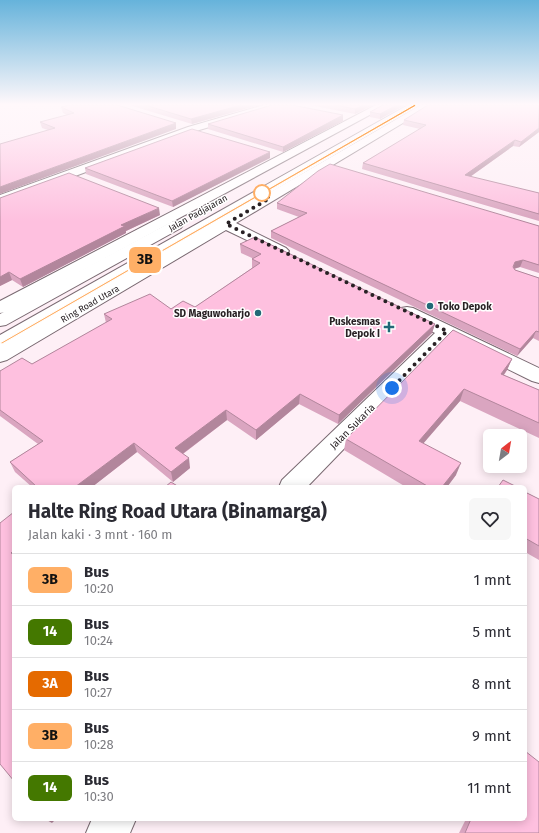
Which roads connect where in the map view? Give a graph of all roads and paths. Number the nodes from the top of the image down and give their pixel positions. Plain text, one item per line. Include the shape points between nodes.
1 (152, 144) edge
2 (308, 144) edge
3 (321, 144) edge
4 (349, 144) edge
5 (361, 144) edge
6 (265, 152) edge
7 (285, 158) junction
8 (327, 164) junction
9 (343, 169) edge
10 (71, 174) junction
11 (90, 182) edge
12 (0, 200) edge
13 (158, 208) edge
14 (175, 215) junction
15 (226, 224) junction
16 (297, 258) edge
17 (150, 262) junction
18 (46, 289) junction
19 (390, 304) edge
20 (0, 308) edge
21 (0, 321) edge
22 (447, 331) junction
23 (0, 343) edge
24 (0, 356) edge
25 (539, 376) edge
26 (293, 485) edge
27 (115, 821) edge
28 (105, 833) edge

1 - 10 main road
2 - 7 main road
3 - 18 main road, Jalan Padjajaran
4 - 17 main road, Jalan Padjajaran
5 - 8 main road, Ring Road Utara
6 - 7 main road
7 - 14 main road
8 - 9 main road
8 - 15 main road, Ring Road Utara
10 - 11 main road
10 - 12 main road
13 - 14 main road
14 - 18 main road
15 - 16 main road
15 - 17 main road, Ring Road Utara
17 - 23 main road, Jalan Padjajaran
17 - 24 main road, Ring Road Utara
18 - 20 main road
18 - 21 main road, Jalan Padjajaran
19 - 22 main road
22 - 25 main road
22 - 26 main road, Jalan Sukaria
27 - 28 main road

